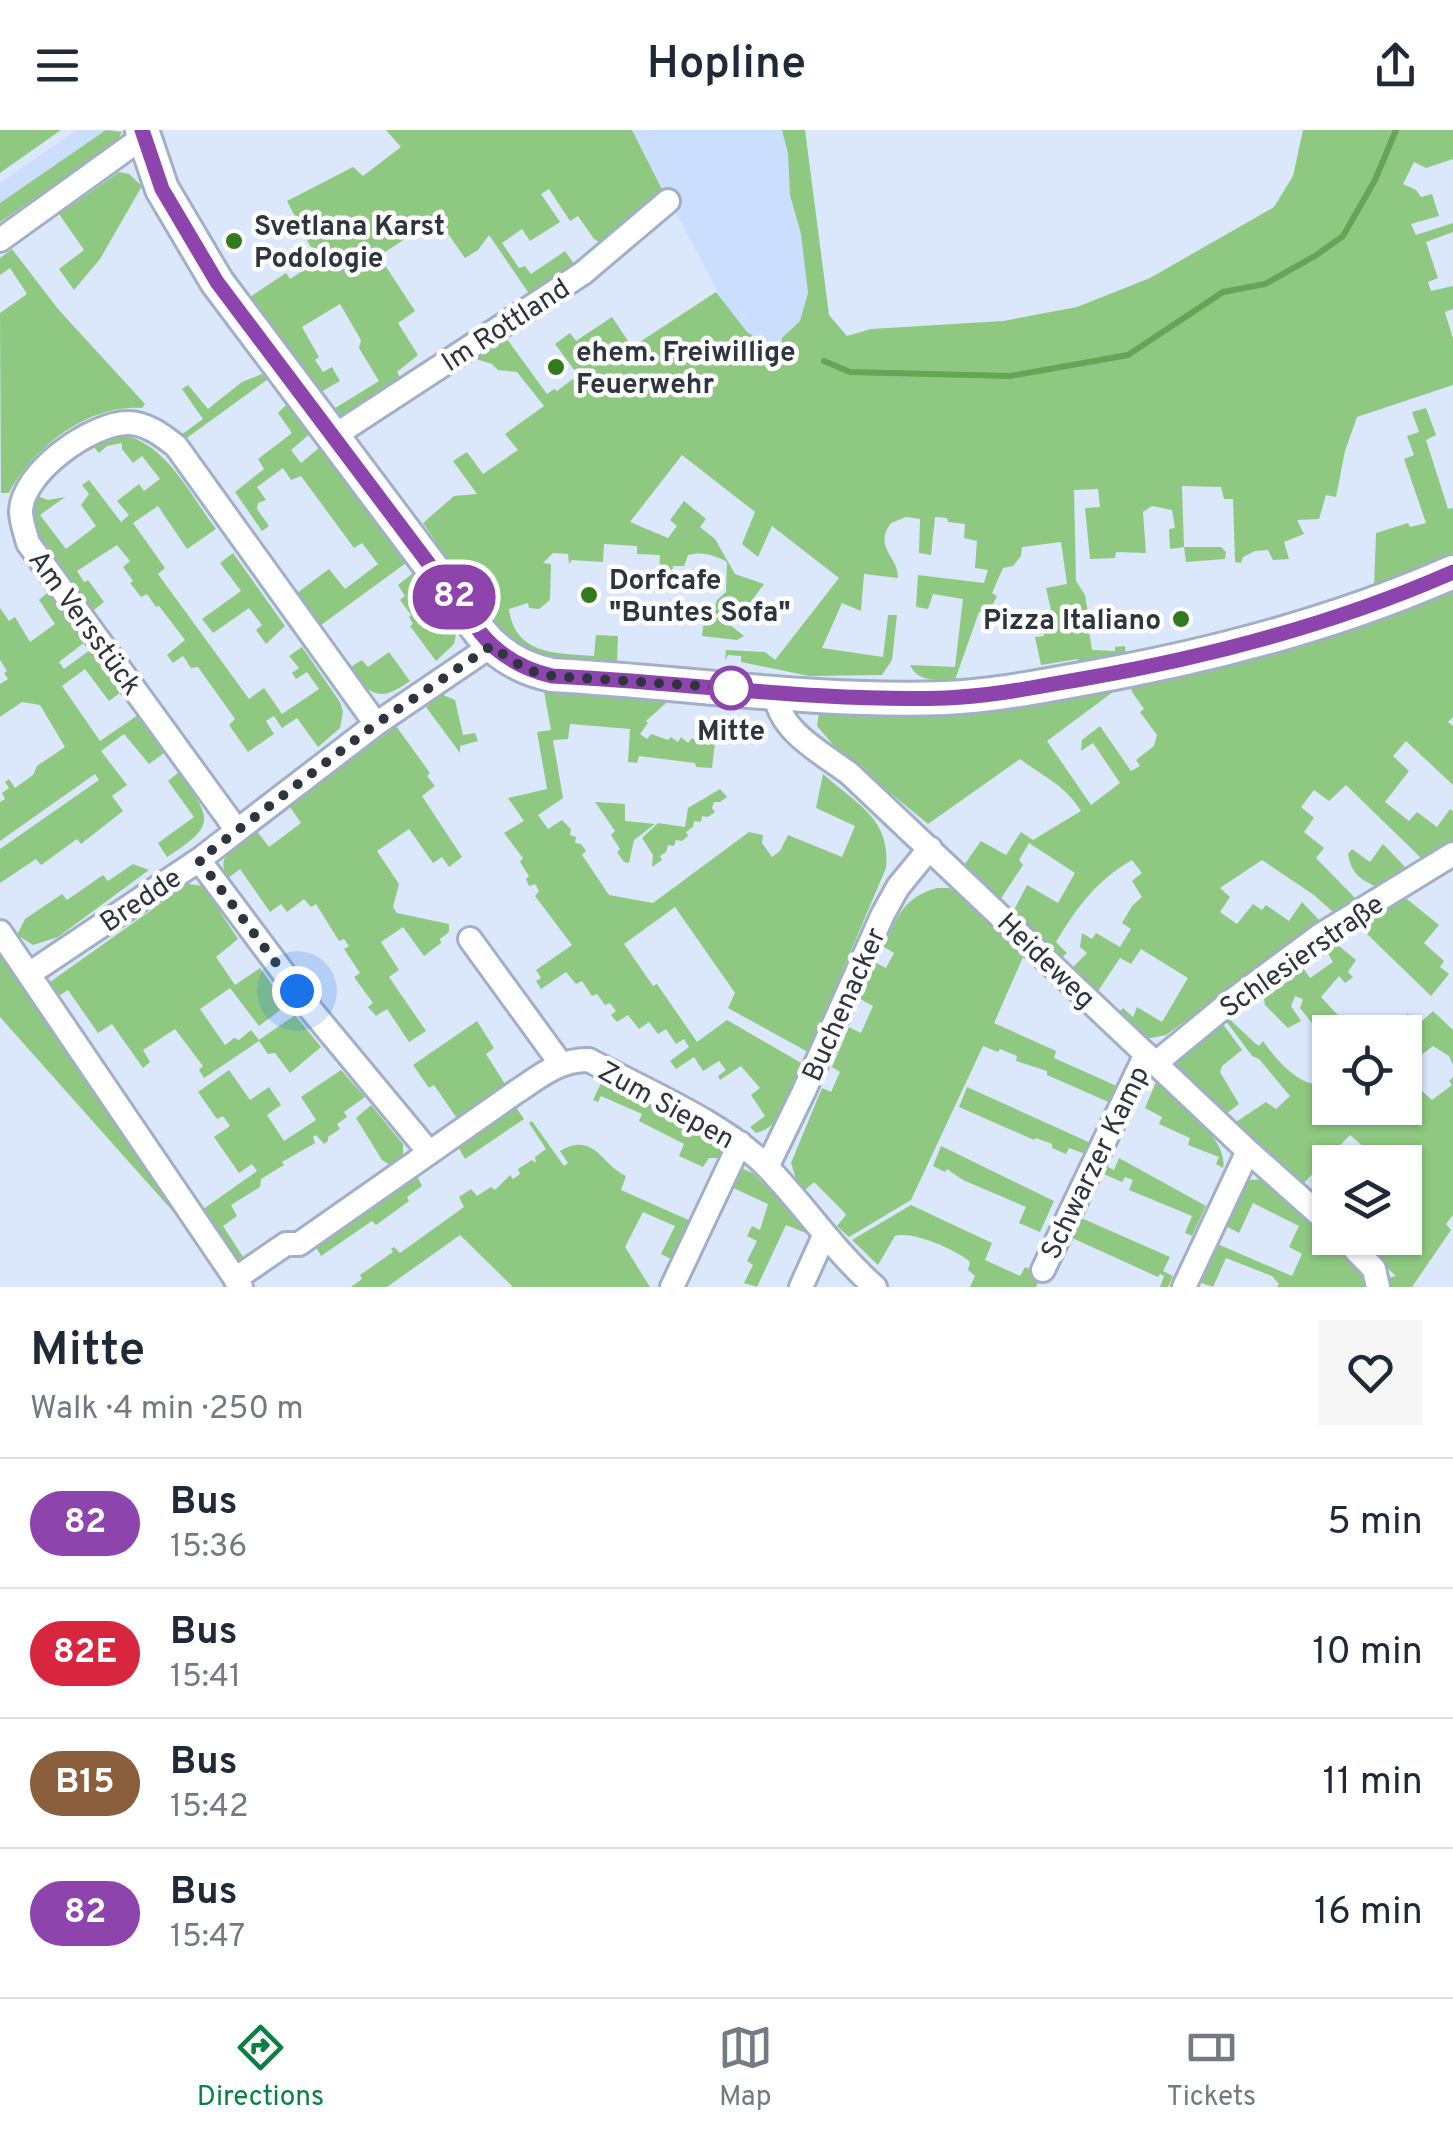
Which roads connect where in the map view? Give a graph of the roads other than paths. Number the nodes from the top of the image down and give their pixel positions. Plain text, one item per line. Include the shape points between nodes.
1 (143, 134) edge
2 (668, 201) dead end
3 (0, 240) edge
4 (334, 436) junction
5 (1453, 572) edge
6 (491, 646) junction
7 (775, 692) junction
8 (376, 724) junction
9 (236, 829) junction
10 (930, 848) junction
11 (1453, 854) edge
12 (199, 860) junction
13 (0, 932) edge
14 (470, 940) dead end
15 (29, 974) junction
16 (1151, 1059) junction
17 (562, 1064) junction
18 (740, 1143) junction
19 (1248, 1151) junction
20 (429, 1152) junction
21 (767, 1167) junction
22 (1312, 1208) edge
23 (824, 1236) junction
24 (1360, 1255) edge
25 (1043, 1270) dead end
26 (238, 1283) edge
27 (672, 1287) edge
28 (801, 1287) edge
29 (875, 1287) edge
30 (1184, 1287) edge
31 (1378, 1287) edge

1 - 3 street
1 - 4 main road via 162,189 217,282
2 - 4 street, Im Rottland via 583,273
4 - 6 main road
5 - 7 main road via 1320,622 1132,670 991,695
6 - 7 main road via 527,670 552,676
6 - 8 street, Bredde
7 - 10 street, Heideweg via 786,724
8 - 9 street, Bredde
8 - 9 street, Am Versstück via 168,439 125,423 97,430 44,466 21,510 28,543
9 - 12 street, Bredde
10 - 16 street, Heideweg
10 - 21 street, Buchenacker via 883,914
11 - 16 street, Schlesierstraße via 1319,936
12 - 15 street, Bredde
12 - 20 street
13 - 15 street
14 - 17 street, Zum Siepen
15 - 26 street
16 - 19 street, Heideweg
16 - 25 street, Schwarzer Kamp
17 - 18 street, Zum Siepen via 589,1060
17 - 20 street, Zum Siepen
18 - 21 street, Zum Siepen
18 - 27 street
19 - 22 street, Heideweg
19 - 30 street
20 - 26 street, Zum Siepen via 299,1244 286,1244
21 - 23 street, Zum Siepen
23 - 28 street
23 - 29 street, Zum Siepen
24 - 31 street via 1374,1269

